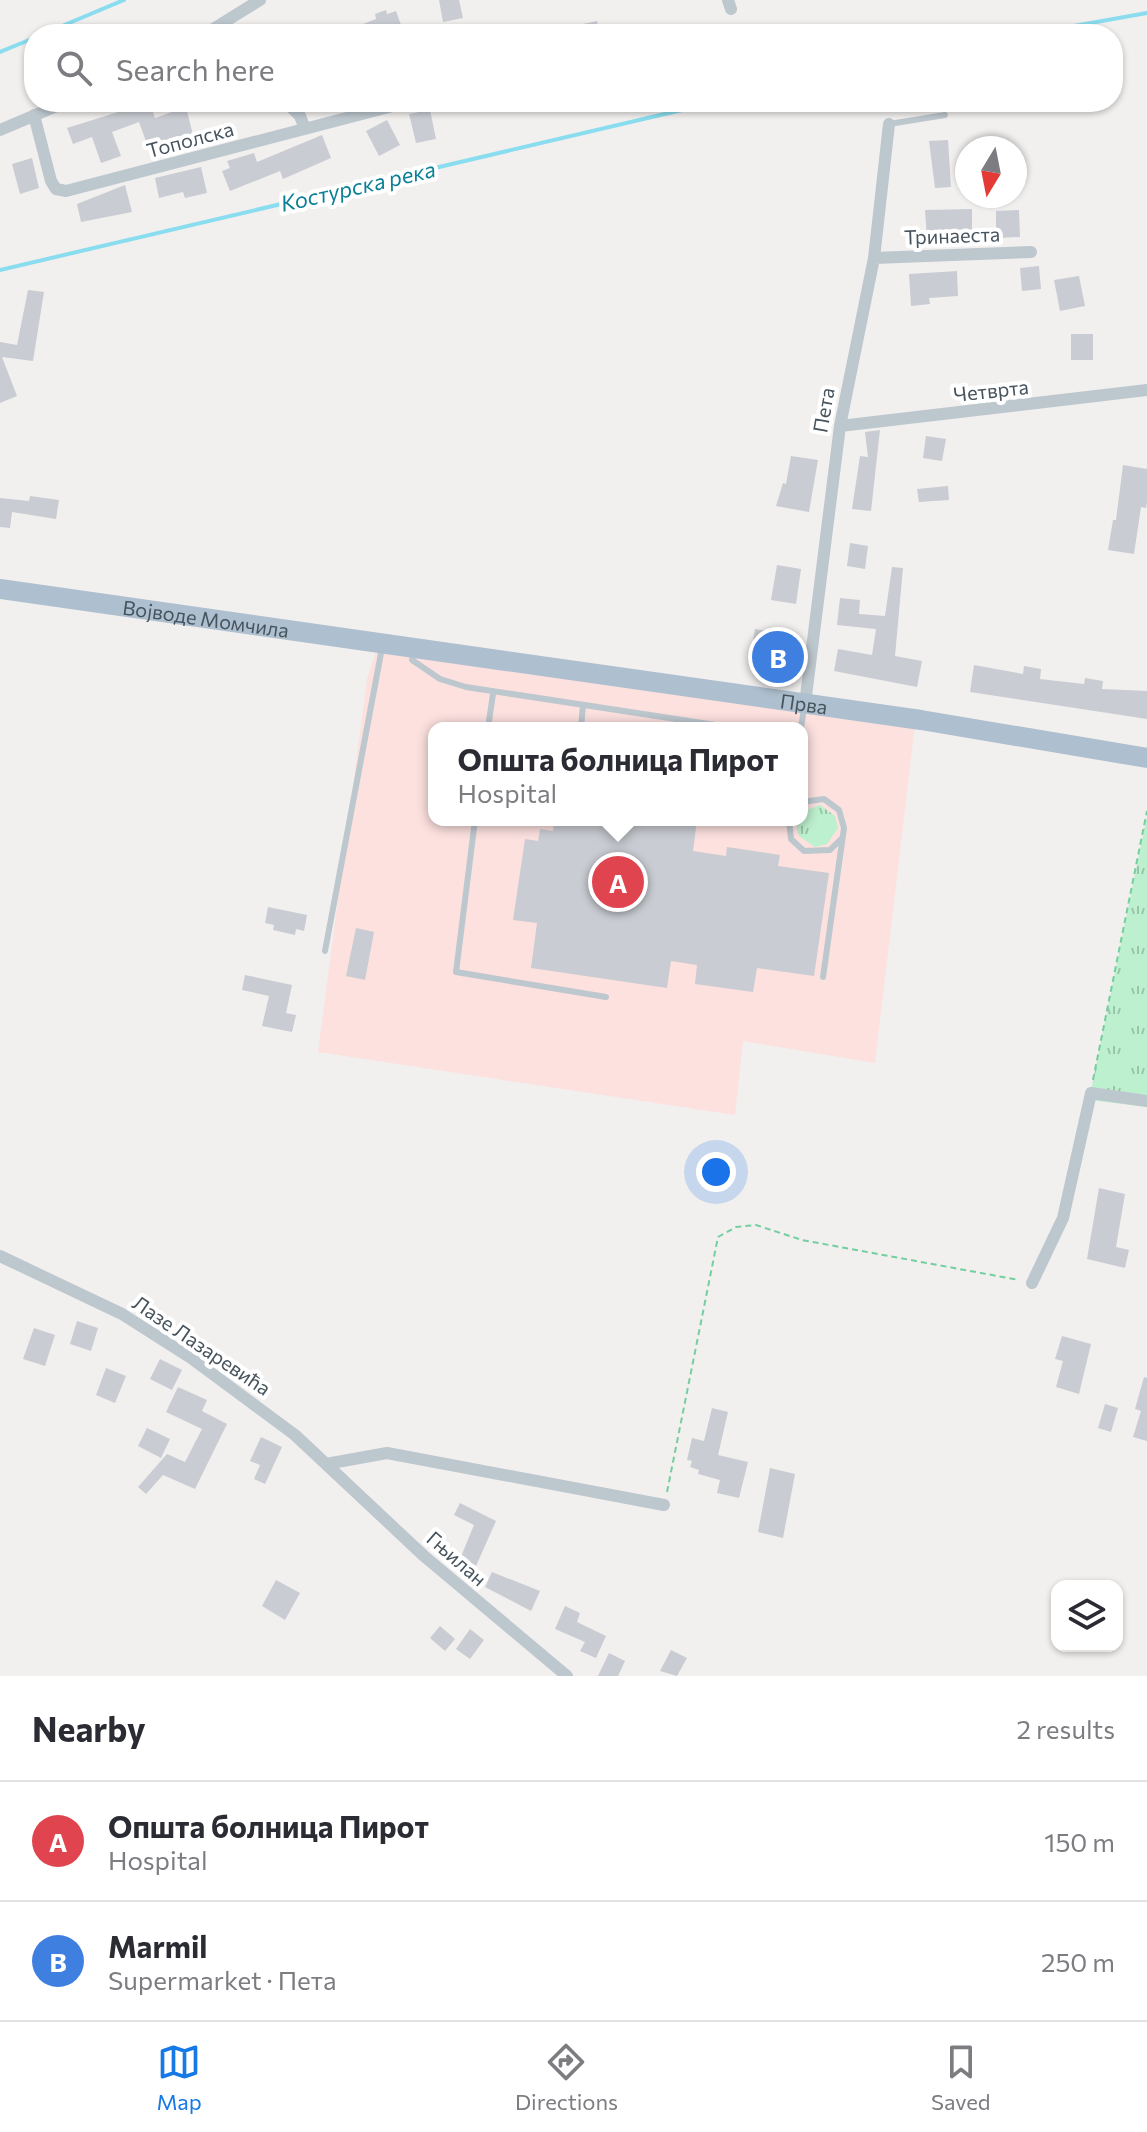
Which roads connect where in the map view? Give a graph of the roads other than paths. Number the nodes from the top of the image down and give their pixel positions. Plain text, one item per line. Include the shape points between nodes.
1 (260, 0) edge
2 (224, 24) edge
3 (41, 112) edge
4 (295, 112) edge
5 (370, 112) edge
6 (34, 115) junction
7 (945, 115) dead end
8 (889, 124) joint
9 (305, 129) junction
10 (0, 130) edge
11 (1031, 252) dead end
12 (874, 258) junction
13 (1147, 390) edge
14 (840, 426) junction
15 (0, 589) edge
16 (383, 645) junction
17 (413, 650) junction
18 (493, 694) junction
19 (805, 704) junction
20 (583, 705) junction
21 (652, 716) junction
22 (489, 722) edge
23 (582, 722) edge
24 (652, 722) edge
25 (681, 722) edge
26 (802, 722) edge
27 (1147, 758) edge
28 (808, 800) edge
29 (474, 826) edge
30 (790, 826) edge
31 (842, 838) junction
32 (325, 951) dead end
33 (823, 977) dead end
34 (606, 997) dead end
35 (1147, 1101) edge
36 (0, 1256) edge
37 (1032, 1283) road end
38 (326, 1464) junction
39 (664, 1505) road end
40 (567, 1676) edge

1 - 2 street
3 - 6 street
4 - 9 street
5 - 9 street, Тополска
6 - 9 street, Тополска via 51,181 66,191
6 - 10 street
7 - 8 lane
8 - 12 street, Пета
11 - 12 street, Тринаеста
12 - 14 street, Пета
13 - 14 street, Четврта
14 - 19 street, Пета
15 - 16 main road, Војводе Момчила
16 - 17 main road, Војводе Момчила
16 - 32 lane
17 - 18 lane via 412,660 440,679
17 - 19 main road, Прва
18 - 20 lane
18 - 22 lane
19 - 26 lane
19 - 27 main road, Прва
20 - 21 lane
20 - 23 lane
21 - 24 lane
21 - 25 lane
28 - 31 lane via 833,803 843,818
29 - 34 lane via 456,972
30 - 31 lane via 791,839 804,851 830,850
31 - 33 lane
35 - 37 street via 1091,1093 1063,1218
36 - 38 street, Лазе Лазаревића via 122,1314 191,1358
38 - 39 street via 387,1453
38 - 40 street, Гњилан via 424,1556

